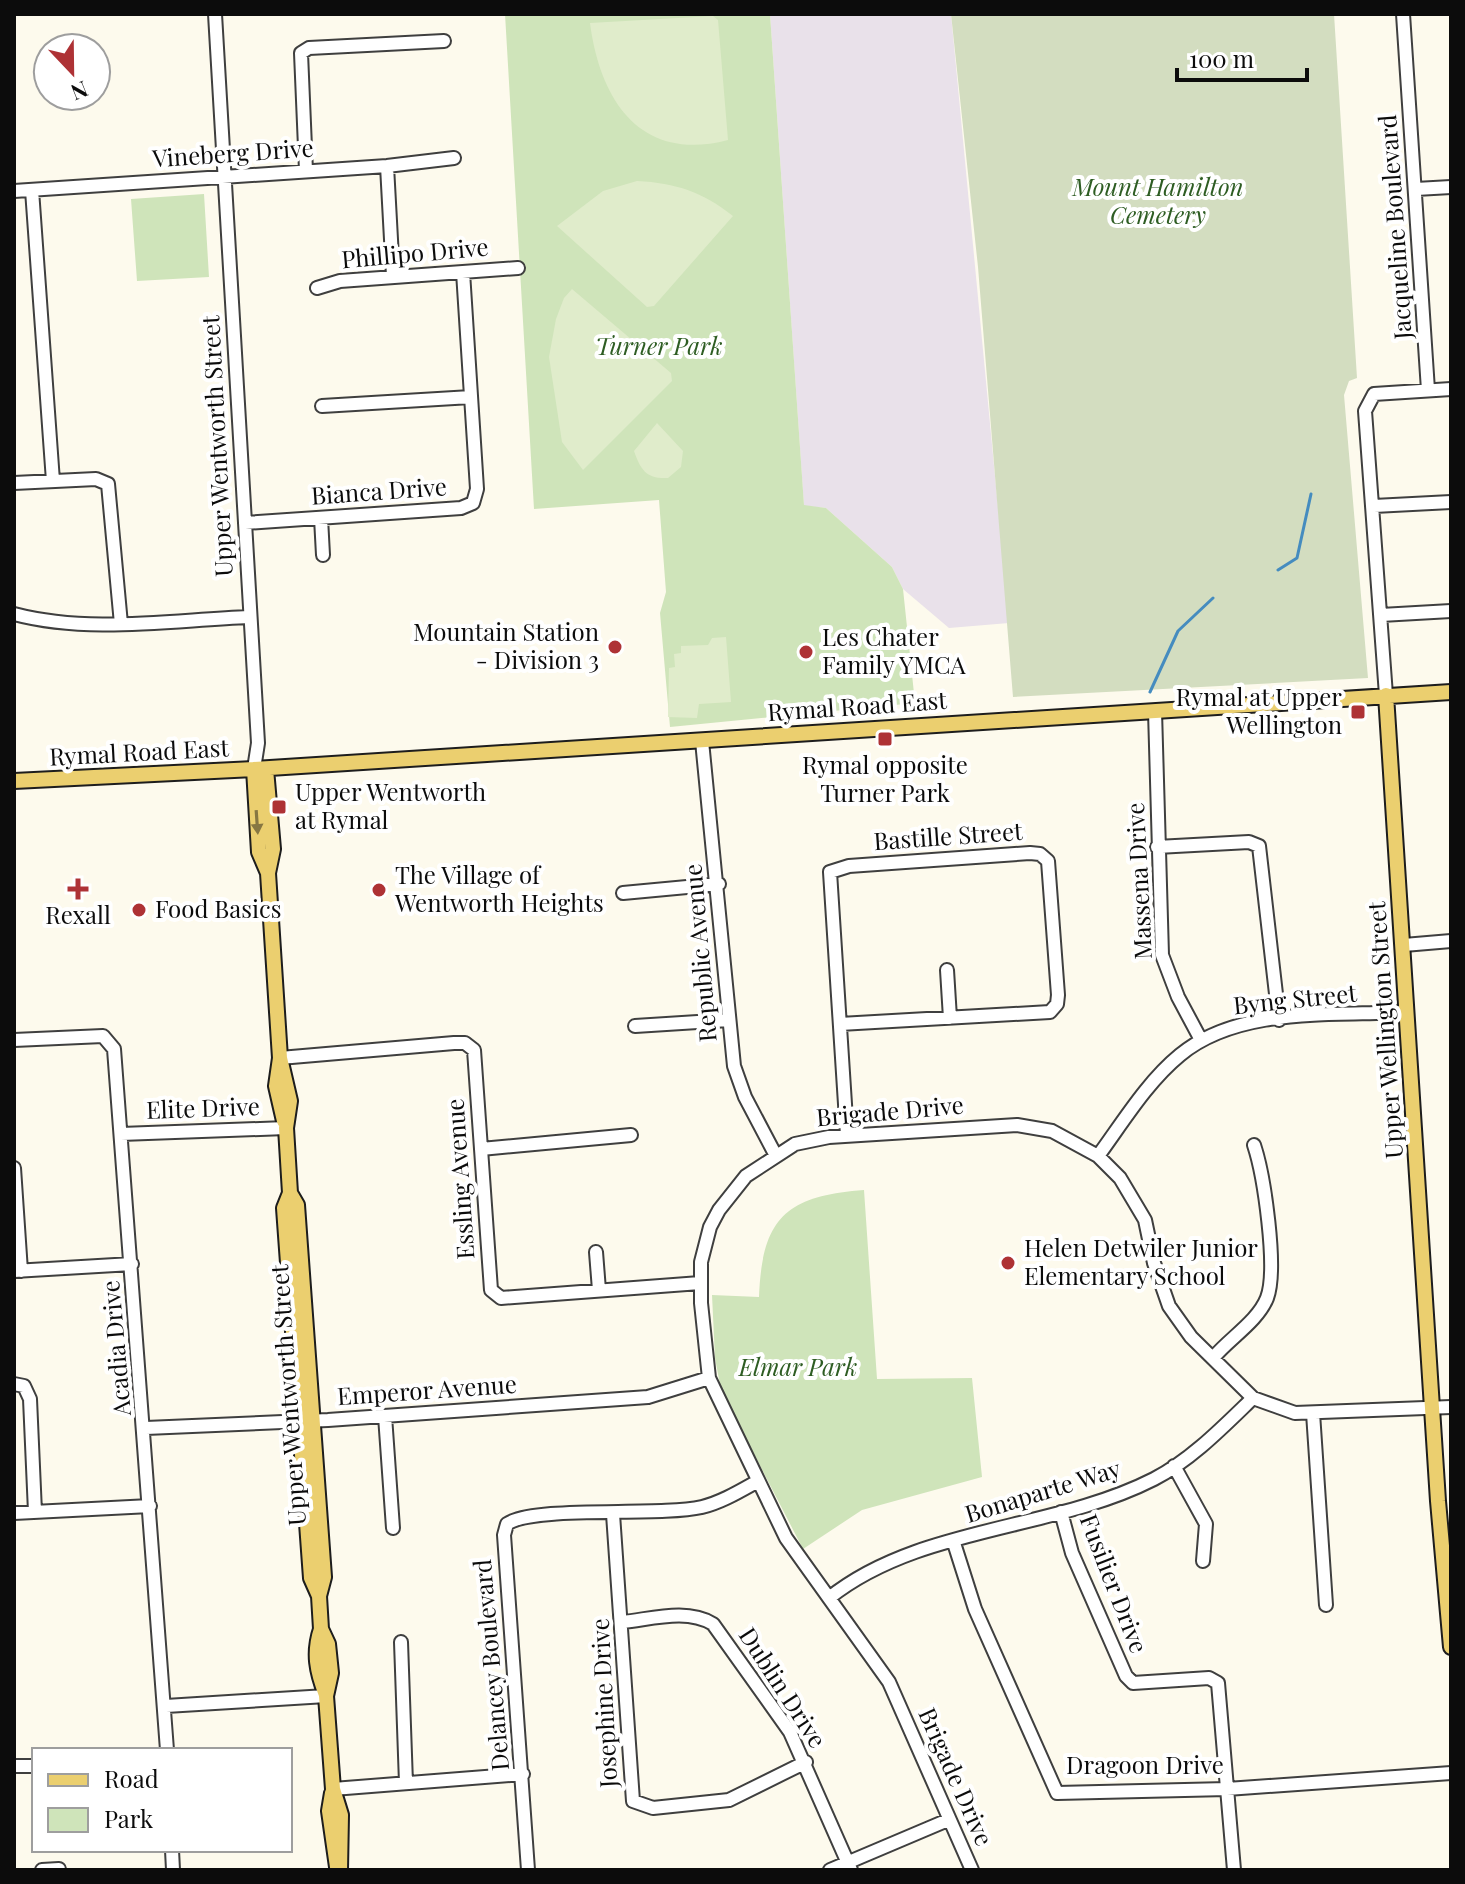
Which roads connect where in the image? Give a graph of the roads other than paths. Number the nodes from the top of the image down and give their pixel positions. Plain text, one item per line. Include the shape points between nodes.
1 (215, 14) edge
2 (1403, 14) edge
3 (444, 41) dead end
4 (454, 158) dead end
5 (387, 166) junction
6 (306, 171) junction
7 (226, 177) junction
8 (1451, 187) edge
9 (1416, 189) junction
10 (32, 190) junction
11 (14, 191) edge
12 (518, 268) dead end
13 (463, 272) junction
14 (393, 276) junction
15 (317, 288) dead end
16 (1451, 389) edge
17 (1428, 390) junction
18 (471, 397) junction
19 (322, 406) dead end
20 (53, 481) junction
21 (14, 483) edge
22 (1451, 502) edge
23 (1374, 506) junction
24 (321, 518) junction
25 (245, 523) junction
26 (323, 555) dead end
27 (1451, 611) edge
28 (14, 614) edge
29 (1381, 615) junction
30 (249, 617) junction
31 (121, 624) junction
32 (1451, 692) edge
33 (1386, 695) junction
34 (1155, 711) junction
35 (702, 741) junction
36 (260, 769) junction
37 (14, 781) edge
38 (1157, 847) junction
39 (719, 884) junction
40 (623, 893) dead end
41 (1451, 941) edge
42 (1404, 945) junction
43 (947, 970) dead end
44 (1407, 1012) junction
45 (950, 1018) junction
46 (729, 1020) junction
47 (1279, 1020) junction
48 (840, 1024) junction
49 (635, 1026) dead end
50 (14, 1040) edge
51 (1201, 1040) junction
52 (280, 1058) junction
53 (286, 1128) junction
54 (121, 1134) junction
55 (631, 1135) dead end
56 (847, 1135) junction
57 (1254, 1145) dead end
58 (481, 1149) junction
59 (775, 1154) junction
60 (1098, 1156) junction
61 (14, 1168) edge
62 (596, 1252) dead end
63 (132, 1264) junction
64 (18, 1271) edge
65 (700, 1283) junction
66 (599, 1290) junction
67 (1214, 1357) junction
68 (709, 1378) junction
69 (14, 1384) edge
70 (1253, 1398) junction
71 (1451, 1407) edge
72 (1433, 1409) junction
73 (1313, 1413) junction
74 (385, 1416) junction
75 (307, 1420) junction
76 (146, 1428) junction
77 (1174, 1466) junction
78 (758, 1481) junction
79 (150, 1506) junction
80 (35, 1512) junction
81 (1061, 1512) junction
82 (14, 1513) edge
83 (613, 1514) junction
84 (393, 1528) dead end
85 (954, 1543) junction
86 (1203, 1561) dead end
87 (1449, 1595) edge
88 (829, 1598) junction
89 (1326, 1605) dead end
90 (623, 1622) junction
91 (401, 1642) dead end
92 (1451, 1647) edge
93 (326, 1696) junction
94 (166, 1706) junction
95 (167, 1748) edge
96 (806, 1762) junction
97 (1451, 1773) edge
98 (523, 1774) junction
99 (406, 1783) junction
100 (333, 1789) junction
101 (1227, 1789) junction
102 (948, 1820) junction
103 (850, 1866) edge
104 (59, 1869) edge
105 (42, 1870) edge
106 (339, 1870) edge
107 (528, 1870) edge
108 (830, 1870) edge
109 (972, 1870) edge
110 (1234, 1870) edge

1 - 7 street, Upper Wentworth Street
2 - 9 street, Jacqueline Boulevard
3 - 6 street via 309,48 301,53
4 - 5 street, Vineberg Drive
5 - 6 street, Vineberg Drive
5 - 14 street
6 - 7 street, Vineberg Drive
7 - 10 street, Vineberg Drive
7 - 25 street, Upper Wentworth Street
8 - 9 street
9 - 17 street, Jacqueline Boulevard
10 - 11 street, Vineberg Drive
10 - 20 street
12 - 13 street, Phillipo Drive
13 - 14 street, Phillipo Drive
13 - 18 street, Bianca Drive
14 - 15 street, Phillipo Drive
16 - 17 street
17 - 23 street, Upper Wellington Street via 1374,394 1365,411
18 - 19 street
18 - 24 street, Bianca Drive via 477,489 471,505
20 - 21 street
20 - 31 street via 96,479 108,484
22 - 23 street
23 - 29 street, Upper Wellington Street
24 - 25 street, Bianca Drive
24 - 26 street
25 - 30 street, Upper Wentworth Street
27 - 29 street
28 - 31 street via 66,623
29 - 33 street, Upper Wellington Street
30 - 31 street
30 - 36 street, Upper Wentworth Street
32 - 33 main road, Rymal Road East
33 - 34 main road, Rymal Road East
33 - 42 main road, Upper Wellington Street
34 - 35 main road, Rymal Road East
34 - 38 street, Massena Drive
35 - 36 main road, Rymal Road East
35 - 39 street, Republic Avenue
36 - 37 main road, Rymal Road East
36 - 52 main road, Upper Wentworth Street via 259,852 268,873
38 - 47 street via 1249,842 1259,846
38 - 51 street, Massena Drive via 1162,955
39 - 40 street
39 - 46 street, Republic Avenue
41 - 42 street
42 - 44 main road, Upper Wellington Street
43 - 45 street
44 - 47 street, Byng Street
44 - 72 main road, Upper Wellington Street
45 - 48 street, Bastille Street
45 - 48 street, Bastille Street via 1050,1012 1057,1004 1050,867 1040,854 849,866 830,872
46 - 49 street
46 - 59 street, Republic Avenue via 738,1082
47 - 51 street, Byng Street via 1235,1027
48 - 56 street, Bastille Street
50 - 54 street, Acadia Drive via 103,1036 112,1042
51 - 60 street, Byng Street via 1163,1071
52 - 53 main road, Upper Wentworth Street via 276,1086
52 - 58 street, Essling Avenue via 465,1043 474,1050
53 - 54 street, Elite Drive
53 - 75 main road, Upper Wentworth Street via 290,1193 297,1205
54 - 63 street, Acadia Drive
55 - 58 street
56 - 59 street, Brigade Drive via 795,1144
56 - 60 street, Brigade Drive via 1017,1125 1052,1131
57 - 67 street via 1271,1273 1267,1298
58 - 66 street, Essling Avenue via 491,1290 501,1298
59 - 65 street, Brigade Drive via 746,1176 719,1210 706,1244
60 - 67 street, Brigade Drive via 1135,1198 1169,1306 1191,1337
61 - 64 street
62 - 66 street
63 - 64 street
63 - 76 street, Acadia Drive
65 - 66 street, Essling Avenue
65 - 68 street, Brigade Drive
67 - 70 street, Brigade Drive
68 - 74 street, Emperor Avenue via 648,1397
68 - 78 street, Brigade Drive
69 - 80 street via 24,1386 30,1399
70 - 73 street, Brigade Drive via 1280,1410
70 - 77 street, Bonaparte Way
71 - 72 street, Brigade Drive
72 - 73 street, Brigade Drive
72 - 87 main road, Upper Wellington Street
73 - 89 street
74 - 75 street, Emperor Avenue
74 - 84 street
75 - 76 street, Emperor Avenue
75 - 93 main road, Upper Wentworth Street via 324,1577 316,1645
76 - 79 street, Acadia Drive
77 - 81 street, Bonaparte Way via 1127,1491
77 - 86 street via 1206,1524
78 - 83 street, Delancey Boulevard via 700,1507
78 - 88 street, Brigade Drive via 786,1538
79 - 80 street
79 - 94 street, Acadia Drive
80 - 82 street
81 - 85 street, Bonaparte Way
81 - 101 street, Fusilier Drive via 1072,1553 1126,1676 1133,1683 1209,1678 1218,1683
83 - 90 street, Josephine Drive
83 - 98 street, Delancey Boulevard via 526,1515 507,1524
85 - 88 street, Bonaparte Way via 871,1568
85 - 101 street, Dragoon Drive via 975,1609 1057,1793
87 - 92 main road, Upper Wellington Street
88 - 102 street, Brigade Drive via 889,1682
90 - 96 street, Dublin Drive via 687,1616 713,1624 779,1714
90 - 96 street, Josephine Drive via 633,1801 653,1808 729,1800
91 - 99 street
93 - 94 street
93 - 100 main road, Upper Wentworth Street
94 - 95 street, Acadia Drive
96 - 103 street, Dublin Drive
97 - 101 street, Dragoon Drive
98 - 99 street
98 - 107 street, Delancey Boulevard
99 - 100 street
100 - 106 main road, Upper Wentworth Street via 329,1811
101 - 110 street, Fusilier Drive
102 - 103 street
102 - 109 street, Brigade Drive
103 - 108 street
104 - 105 street

